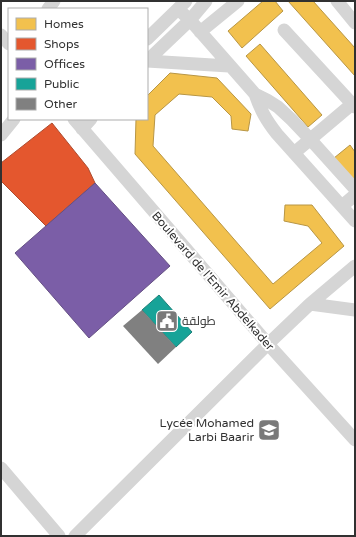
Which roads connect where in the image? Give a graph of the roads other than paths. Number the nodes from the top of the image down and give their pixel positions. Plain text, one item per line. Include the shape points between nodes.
1 (206, 1) edge
2 (238, 1) edge
3 (337, 1) edge
4 (182, 5) edge
5 (190, 20) junction
6 (355, 23) edge
7 (284, 30) dead end
8 (200, 32) junction
9 (1, 35) edge
10 (148, 38) edge
11 (8, 43) edge
12 (148, 60) edge
13 (148, 61) edge
14 (230, 66) junction
15 (255, 94) junction
16 (353, 106) edge
17 (13, 120) edge
18 (88, 120) edge
19 (78, 124) edge
20 (1, 135) edge
21 (310, 139) junction
22 (294, 153) junction
23 (355, 188) edge
24 (355, 195) edge
25 (342, 206) junction
26 (355, 221) edge
27 (355, 266) edge
28 (310, 304) junction
29 (355, 310) edge
30 (268, 344) junction
31 (355, 440) edge
32 (1, 468) edge
33 (59, 536) edge
34 (75, 536) edge

1 - 5 street
2 - 8 street
3 - 6 street
4 - 5 street
4 - 10 street
5 - 8 street
5 - 12 street
7 - 16 street
8 - 14 street
9 - 11 street
13 - 14 street
14 - 15 street
15 - 21 street via 278,107
15 - 22 street via 265,119
16 - 21 street
17 - 20 street
18 - 19 street
19 - 30 street, Boulevard de l'Emir Abdelkader
21 - 22 street
21 - 23 street
22 - 25 street
24 - 25 street
25 - 26 street
27 - 28 street
28 - 29 street
28 - 30 street
30 - 31 street, Boulevard de l'Emir Abdelkader
30 - 34 street
32 - 33 street

